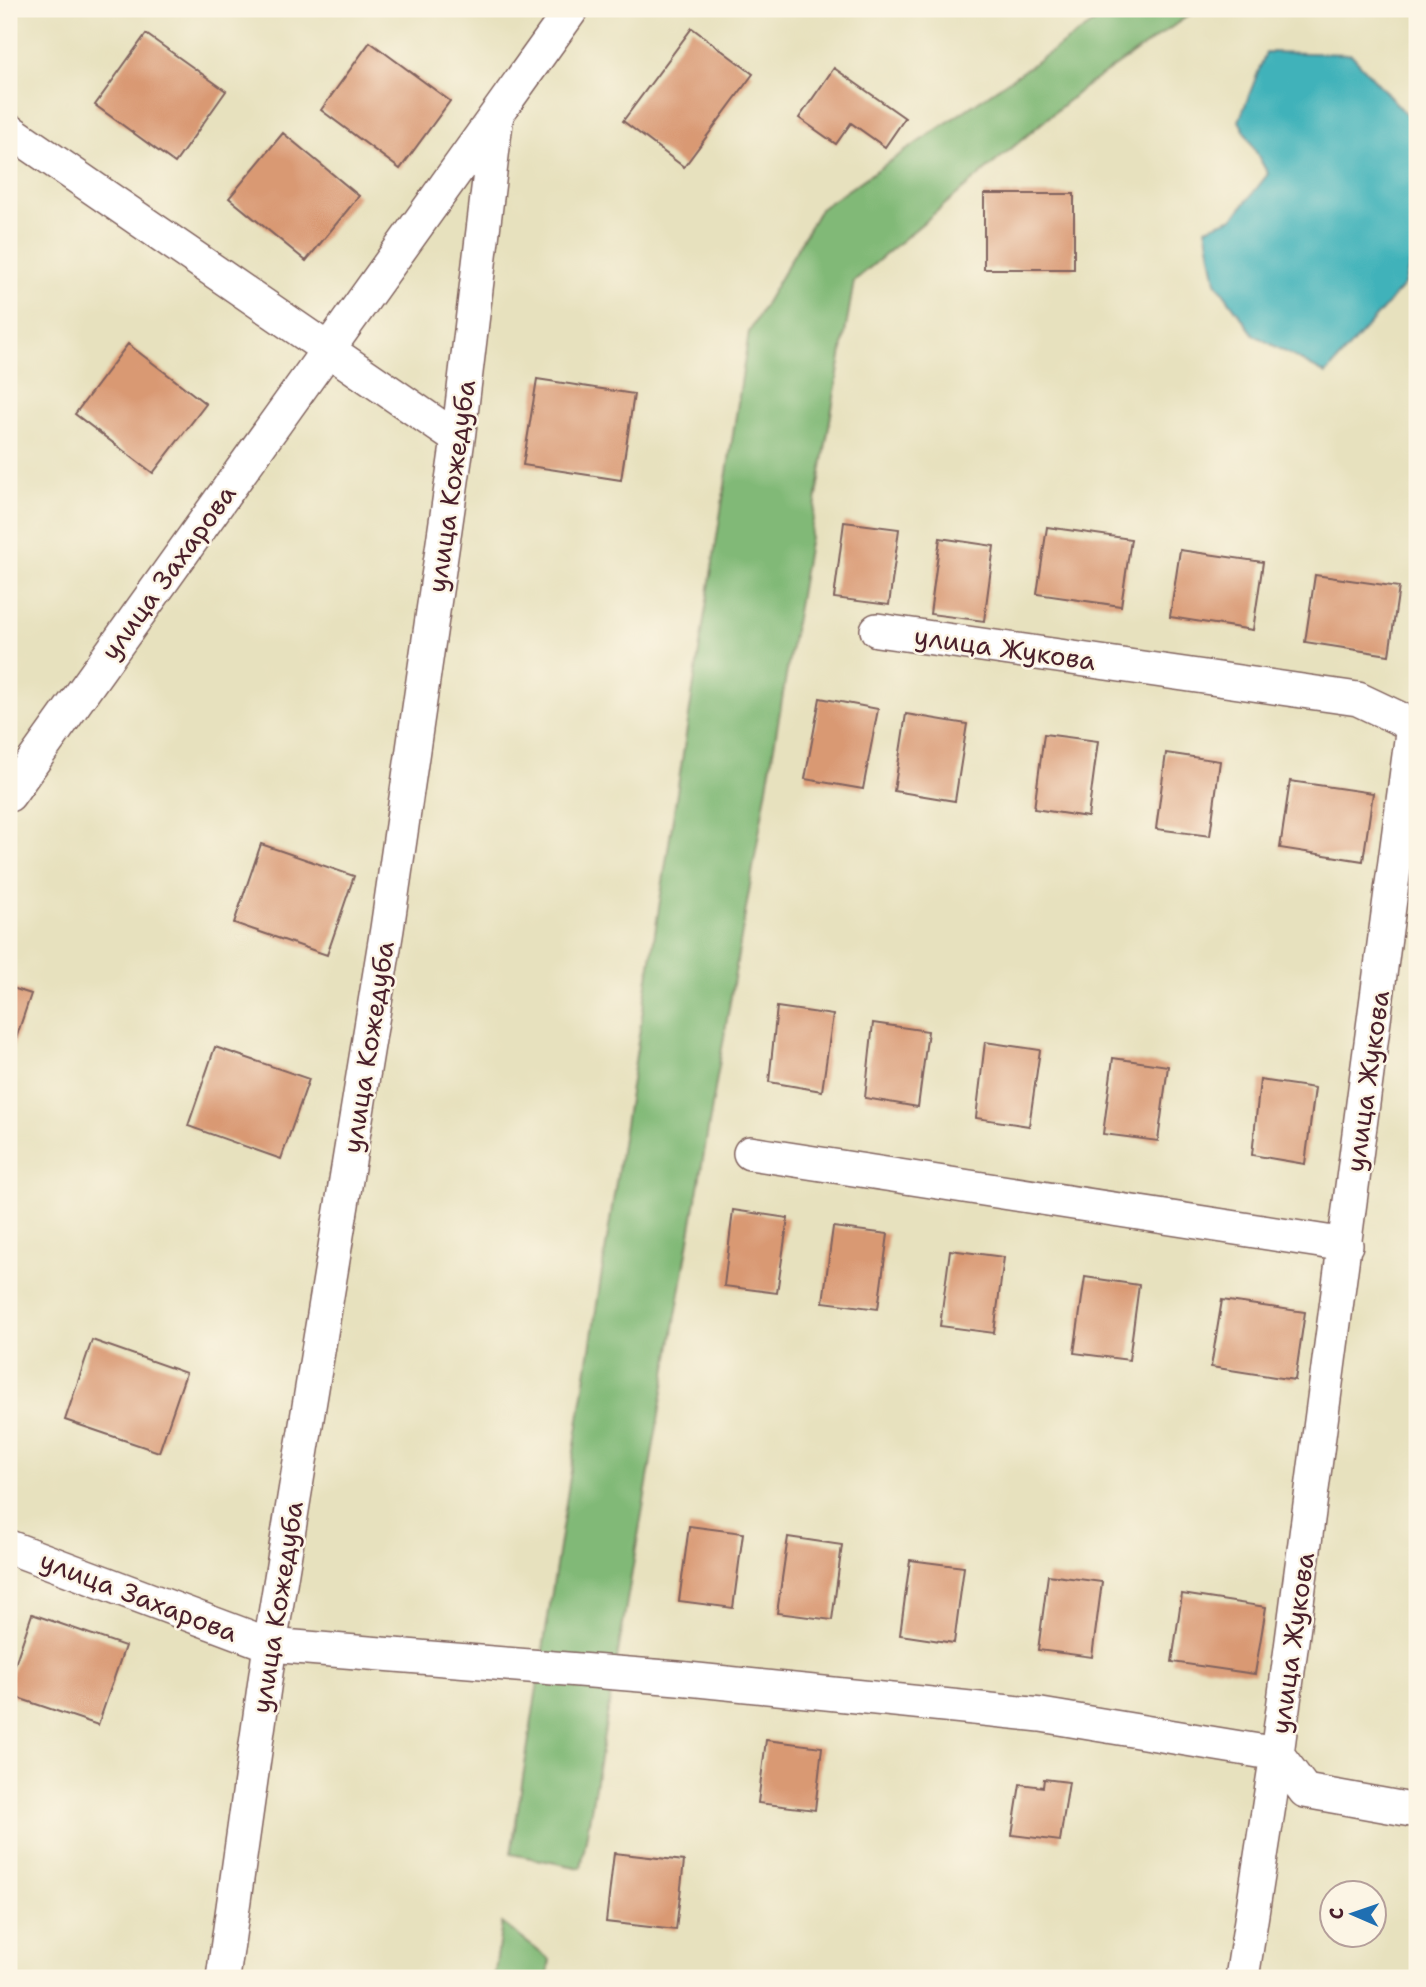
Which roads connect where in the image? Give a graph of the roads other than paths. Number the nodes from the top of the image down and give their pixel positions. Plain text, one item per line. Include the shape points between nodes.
1 (572, 9) edge
2 (496, 114) junction
3 (9, 130) edge
4 (327, 349) junction
5 (458, 439) junction
6 (877, 630) dead end
7 (1415, 717) edge
8 (9, 795) edge
9 (750, 1153) dead end
10 (1346, 1245) junction
11 (9, 1547) edge
12 (270, 1645) junction
13 (1277, 1754) junction
14 (1417, 1811) edge
15 (223, 1978) edge
16 (1242, 1978) edge

1 - 2 street, улица Кожедуба
2 - 4 street, улица Кожедуба
2 - 5 street, улица Кожедуба
3 - 4 street
4 - 5 street
4 - 8 street, улица Захарова
5 - 12 street, улица Кожедуба via 387,929
6 - 7 street, улица Жукова via 1358,698
7 - 10 street, улица Жукова
9 - 10 street
10 - 13 street, улица Жукова
11 - 12 street, улица Захарова
12 - 13 street, улица Захарова via 678,1678 1041,1715
12 - 15 street, улица Кожедуба
13 - 14 street via 1305,1791
13 - 16 street, улица Жукова

